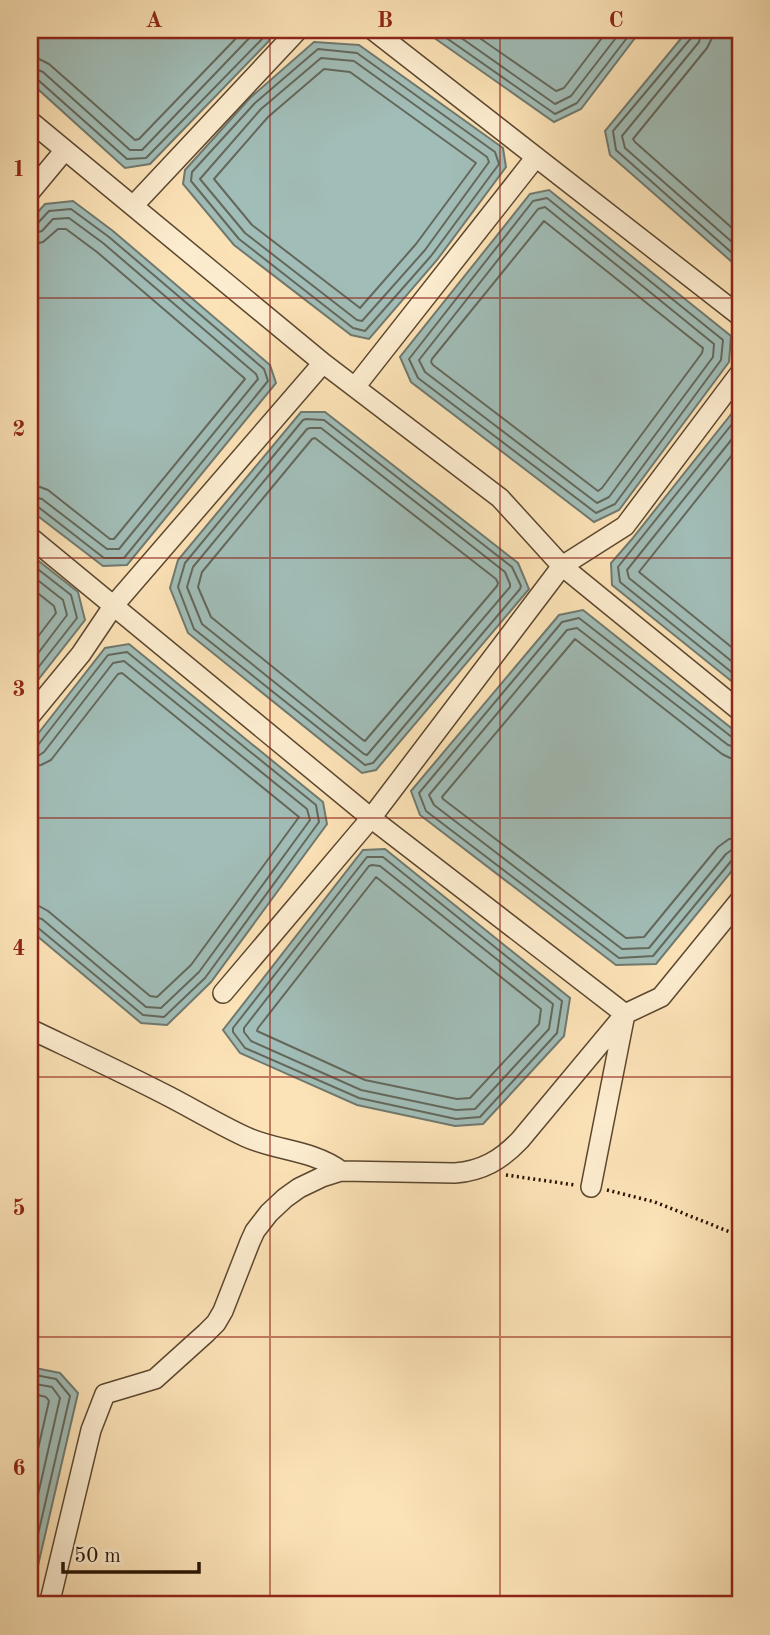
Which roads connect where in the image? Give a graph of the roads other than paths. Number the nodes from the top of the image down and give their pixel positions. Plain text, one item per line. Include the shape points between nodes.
1 (298, 30) edge
2 (373, 30) edge
3 (30, 121) edge
4 (65, 150) junction
5 (536, 157) junction
6 (30, 192) edge
7 (133, 206) junction
8 (740, 316) edge
9 (323, 363) junction
10 (740, 373) edge
11 (355, 387) junction
12 (30, 537) edge
13 (562, 566) junction
14 (114, 605) junction
15 (740, 711) edge
16 (30, 716) edge
17 (371, 818) junction
18 (740, 900) edge
19 (223, 993) dead end
20 (625, 1014) junction
21 (30, 1029) edge
22 (341, 1171) junction
23 (591, 1187) dead end
24 (49, 1605) edge

1 - 7 lane
2 - 5 lane
3 - 4 lane
4 - 6 lane
4 - 7 lane
5 - 8 lane
5 - 11 lane
7 - 9 lane
9 - 11 lane
9 - 14 lane
10 - 13 lane via 625,526
11 - 13 lane via 500,498
12 - 14 lane
13 - 15 lane
13 - 17 lane
14 - 16 lane
14 - 17 lane
17 - 19 lane
17 - 20 lane
18 - 20 lane via 661,997
20 - 22 lane via 520,1140 491,1164 455,1173
20 - 23 lane
21 - 22 lane via 248,1138 317,1157
22 - 24 lane via 299,1188 269,1213 255,1231 223,1311 206,1333 155,1378 105,1394 91,1430

